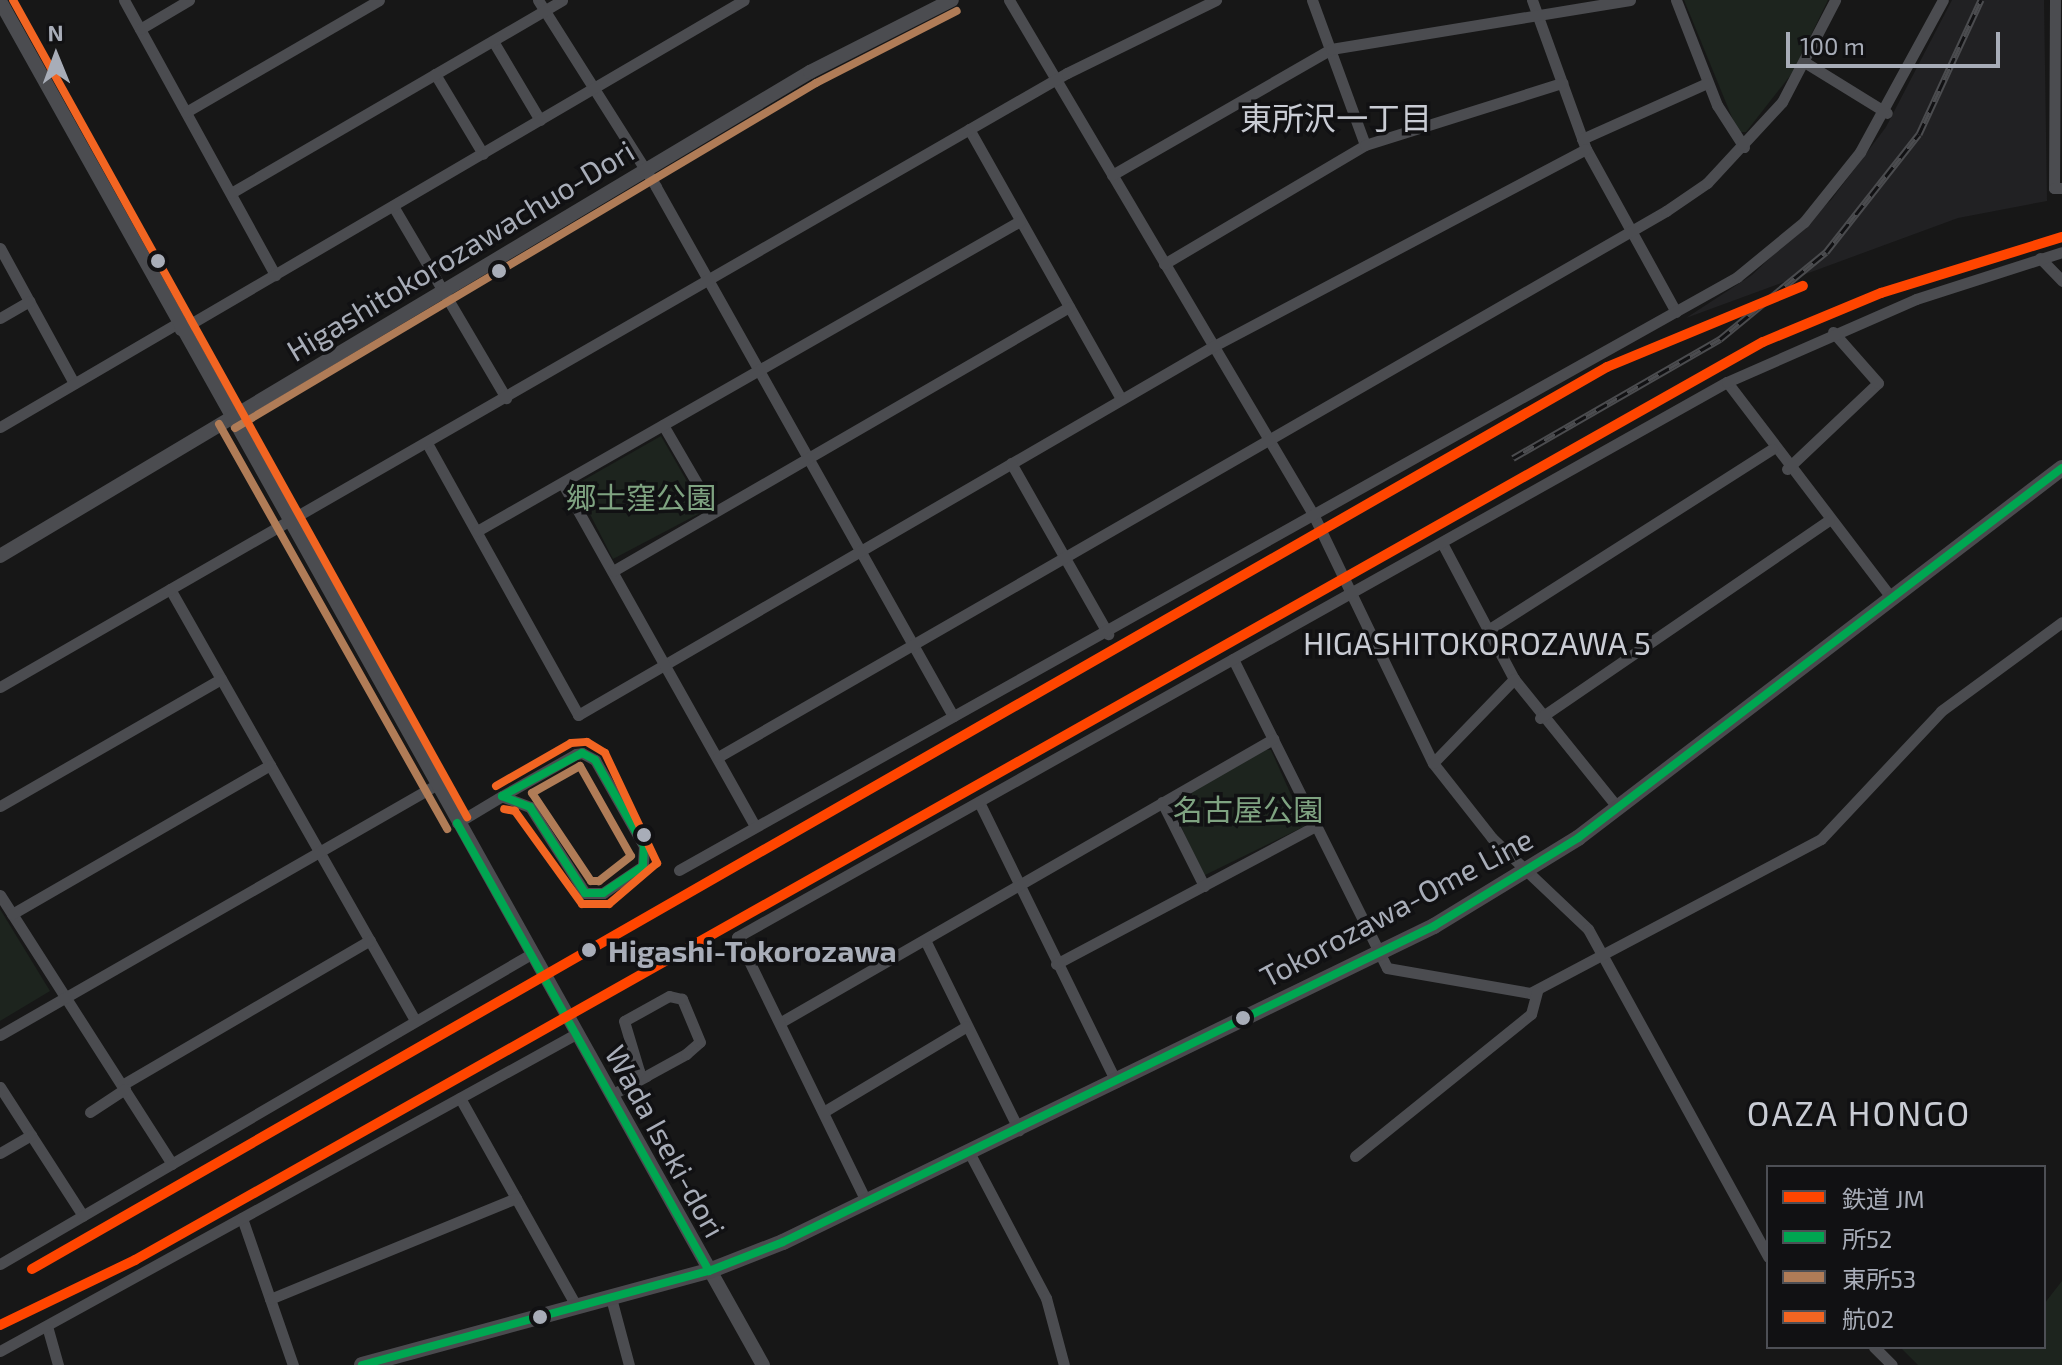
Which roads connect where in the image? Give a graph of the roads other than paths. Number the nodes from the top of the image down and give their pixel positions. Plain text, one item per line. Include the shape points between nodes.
1 (124, 0) edge
2 (189, 0) edge
3 (379, 0) edge
4 (562, 0) edge
5 (744, 0) edge
6 (1009, 0) edge
7 (1216, 0) edge
8 (1312, 0) edge
9 (1532, 0) edge
10 (1630, 0) edge
11 (1676, 0) edge
12 (1835, 0) edge
13 (1943, 0) edge
14 (2055, 0) edge
15 (941, 2) edge
16 (4, 3) edge
17 (541, 5) edge
18 (1538, 15) junction
19 (140, 29) junction
20 (493, 41) junction
21 (1331, 49) junction
22 (1806, 63) junction
23 (435, 74) junction
24 (1056, 80) junction
25 (1562, 83) junction
26 (1707, 83) junction
27 (594, 89) junction
28 (2058, 91) edge
29 (186, 112) junction
30 (1887, 113) junction
31 (540, 120) junction
32 (969, 129) junction
33 (1584, 144) junction
34 (1365, 145) junction
35 (1744, 147) junction
36 (483, 154) junction
37 (646, 170) junction
38 (1112, 175) junction
39 (2062, 188) edge
40 (231, 193) junction
41 (393, 206) junction
42 (1020, 221) junction
43 (1631, 231) junction
44 (0, 248) edge
45 (2062, 252) edge
46 (2040, 258) junction
47 (1164, 264) junction
48 (275, 275) junction
49 (708, 280) junction
50 (2062, 281) edge
51 (443, 290) junction
52 (29, 301) junction
53 (1069, 307) junction
54 (1676, 312) junction
55 (0, 318) edge
56 (178, 327) junction
57 (1833, 332) junction
58 (1212, 347) junction
59 (761, 371) junction
60 (1727, 382) junction
61 (74, 383) junction
62 (506, 398) junction
63 (1121, 399) junction
64 (229, 418) junction
65 (663, 425) junction
66 (0, 427) edge
67 (1269, 441) junction
68 (428, 445) junction
69 (1772, 449) junction
70 (809, 456) junction
71 (1011, 463) junction
72 (2062, 468) edge
73 (1787, 469) junction
74 (563, 484) junction
75 (713, 511) junction
76 (1313, 514) junction
77 (1829, 520) junction
78 (288, 524) junction
79 (477, 531) junction
80 (1442, 543) junction
81 (862, 550) junction
82 (0, 556) edge
83 (1064, 560) junction
84 (613, 571) junction
85 (170, 589) junction
86 (1355, 593) junction
87 (1890, 596) junction
88 (2062, 622) edge
89 (1488, 630) junction
90 (1108, 634) junction
91 (916, 645) junction
92 (1233, 659) junction
93 (665, 663) junction
94 (221, 679) junction
95 (1514, 679) junction
96 (0, 687) edge
97 (953, 716) junction
98 (1540, 718) junction
99 (1273, 739) junction
100 (718, 757) junction
101 (1433, 763) junction
102 (270, 765) junction
103 (436, 785) junction
104 (502, 796) junction
105 (979, 802) junction
106 (1162, 802) junction
107 (0, 806) edge
108 (1618, 808) junction
109 (457, 823) junction
110 (755, 826) junction
111 (1315, 826) junction
112 (320, 852) junction
113 (679, 870) dead end
114 (1531, 870) junction
115 (1204, 886) junction
116 (1019, 887) junction
117 (0, 895) edge
118 (12, 914) junction
119 (370, 940) junction
120 (926, 942) junction
121 (1378, 954) junction
122 (1601, 956) junction
123 (534, 958) junction
124 (1056, 964) junction
125 (1537, 991) junction
126 (66, 997) junction
127 (415, 1020) junction
128 (781, 1022) junction
129 (967, 1026) junction
130 (574, 1030) junction
131 (0, 1035) edge
132 (1116, 1082) junction
133 (0, 1087) edge
134 (123, 1087) junction
135 (618, 1091) junction
136 (460, 1098) junction
137 (825, 1111) junction
138 (90, 1112) dead end
139 (1019, 1130) junction
140 (31, 1135) junction
141 (0, 1153) edge
142 (970, 1154) junction
143 (1355, 1156) dead end
144 (172, 1164) junction
145 (516, 1198) junction
146 (867, 1203) junction
147 (83, 1216) junction
148 (242, 1218) junction
149 (1766, 1253) edge
150 (0, 1264) edge
151 (709, 1271) junction
152 (611, 1298) junction
153 (270, 1299) junction
154 (577, 1307) junction
155 (47, 1326) junction
156 (1876, 1349) edge
157 (0, 1351) edge
158 (58, 1365) edge
159 (293, 1365) edge
160 (362, 1365) edge
161 (629, 1365) edge
162 (763, 1365) edge
163 (1064, 1365) edge
164 (1892, 1365) edge

1 - 19 street
2 - 19 street
3 - 29 street
4 - 17 street
5 - 27 street
6 - 24 street
7 - 24 street
8 - 21 street
9 - 18 street
10 - 18 street
11 - 26 street
12 - 22 street
13 - 30 street
14 - 28 street
15 - 37 street, Higashitokorozawachuo-Dori via 810,72
16 - 56 street, Wada Iseki-dori
17 - 20 street
17 - 27 street
18 - 21 street
18 - 25 street
19 - 29 street
20 - 23 street
20 - 31 street
21 - 34 street
21 - 38 street
22 - 30 street
22 - 35 street
23 - 36 street
23 - 40 street
24 - 32 street
24 - 38 street
25 - 33 street
25 - 34 street
26 - 33 street
26 - 35 street
27 - 31 street
27 - 37 street
28 - 39 street via 2054,188
29 - 40 street
30 - 54 street via 1804,222 1737,277
31 - 36 street
32 - 42 street
32 - 49 street
33 - 43 street
33 - 58 street
34 - 47 street
35 - 43 street via 1707,183
36 - 41 street
37 - 49 street
37 - 51 street, Higashitokorozawachuo-Dori
38 - 47 street
40 - 48 street
41 - 48 street
41 - 51 street
42 - 53 street
42 - 59 street
43 - 54 street
43 - 67 street
44 - 52 street
45 - 46 street
46 - 50 street
46 - 57 street
47 - 58 street
48 - 56 street
49 - 59 street
49 - 62 street
51 - 62 street
51 - 64 street, Higashitokorozawachuo-Dori
52 - 55 street
52 - 61 street
53 - 63 street
53 - 70 street
54 - 76 street
56 - 61 street
56 - 64 street, Wada Iseki-dori
57 - 60 street
57 - 73 street via 1878,383
58 - 63 street
58 - 67 street
59 - 65 street
59 - 70 street
60 - 69 street
60 - 80 street
61 - 66 street
62 - 68 street
63 - 71 street
64 - 78 street, Wada Iseki-dori
64 - 82 street, Higashitokorozawachuo-Dori
65 - 74 street
65 - 75 street
67 - 76 street
67 - 83 street
68 - 78 street
68 - 79 street
69 - 73 street
69 - 89 street
70 - 75 street
70 - 81 street
71 - 81 street
71 - 83 street
72 - 87 main road, Tokorozawa-Ome Line
73 - 77 street
74 - 79 street
74 - 84 street
75 - 84 street
76 - 86 street
76 - 90 street
77 - 87 street
77 - 98 street
78 - 85 street
78 - 103 street, Wada Iseki-dori
79 - 93 street via 578,715
80 - 86 street
80 - 89 street
81 - 91 street
81 - 93 street
83 - 90 street
83 - 91 street
84 - 93 street
85 - 94 street
85 - 96 street
86 - 92 street
86 - 101 street
87 - 108 main road, Tokorozawa-Ome Line
88 - 122 street via 1941,711 1821,839
89 - 95 street
90 - 97 street
91 - 97 street
91 - 100 street
92 - 99 street
92 - 105 street
93 - 100 street
94 - 102 street
94 - 107 street
95 - 98 street
95 - 101 street
97 - 110 street
98 - 108 street
99 - 106 street
99 - 111 street
100 - 110 street
101 - 114 street via 1492,838
102 - 112 street
102 - 118 street
103 - 109 street, Wada Iseki-dori
103 - 112 street
104 - 104 street via 576,754 590,755 644,846 643,866 603,893 585,893 530,807
104 - 109 street
105 - 116 street
105 - 128 street via 737,937
106 - 115 street
106 - 116 street
108 - 114 main road, Tokorozawa-Ome Line
109 - 123 street, Wada Iseki-dori
110 - 113 street
111 - 115 street
111 - 121 street
112 - 119 street
112 - 126 street
114 - 121 main road, Tokorozawa-Ome Line
114 - 122 street via 1577,915
115 - 124 street
116 - 120 street
116 - 124 street
117 - 118 street
118 - 126 street
119 - 127 street
119 - 134 street
120 - 128 street
120 - 129 street
121 - 125 street via 1393,973
121 - 132 main road, Tokorozawa-Ome Line
122 - 125 street
122 - 149 street
123 - 127 street
123 - 130 street, Wada Iseki-dori
124 - 132 street
125 - 143 street via 1531,1014
126 - 131 street
126 - 134 street
127 - 144 street
128 - 137 street
129 - 137 street
129 - 139 street
130 - 135 street, Wada Iseki-dori
130 - 136 street
132 - 139 main road, Tokorozawa-Ome Line
133 - 140 street
134 - 138 street
134 - 144 street
135 - 135 street via 639,1066 624,1021 669,996 682,999 700,1042
135 - 151 street, Wada Iseki-dori
136 - 145 street
136 - 148 street
137 - 146 street
139 - 142 main road, Tokorozawa-Ome Line
140 - 141 street
140 - 147 street
142 - 146 main road, Tokorozawa-Ome Line
142 - 163 street via 1046,1298
144 - 147 street
145 - 153 street
145 - 154 street
146 - 151 main road, Tokorozawa-Ome Line
147 - 150 street
148 - 153 street
148 - 155 street
151 - 152 main road, Tokorozawa-Ome Line
151 - 162 street, Wada Iseki-dori
152 - 154 main road, Tokorozawa-Ome Line
152 - 161 street
153 - 159 street
154 - 160 main road, Tokorozawa-Ome Line
155 - 157 street
155 - 158 street
156 - 164 street

